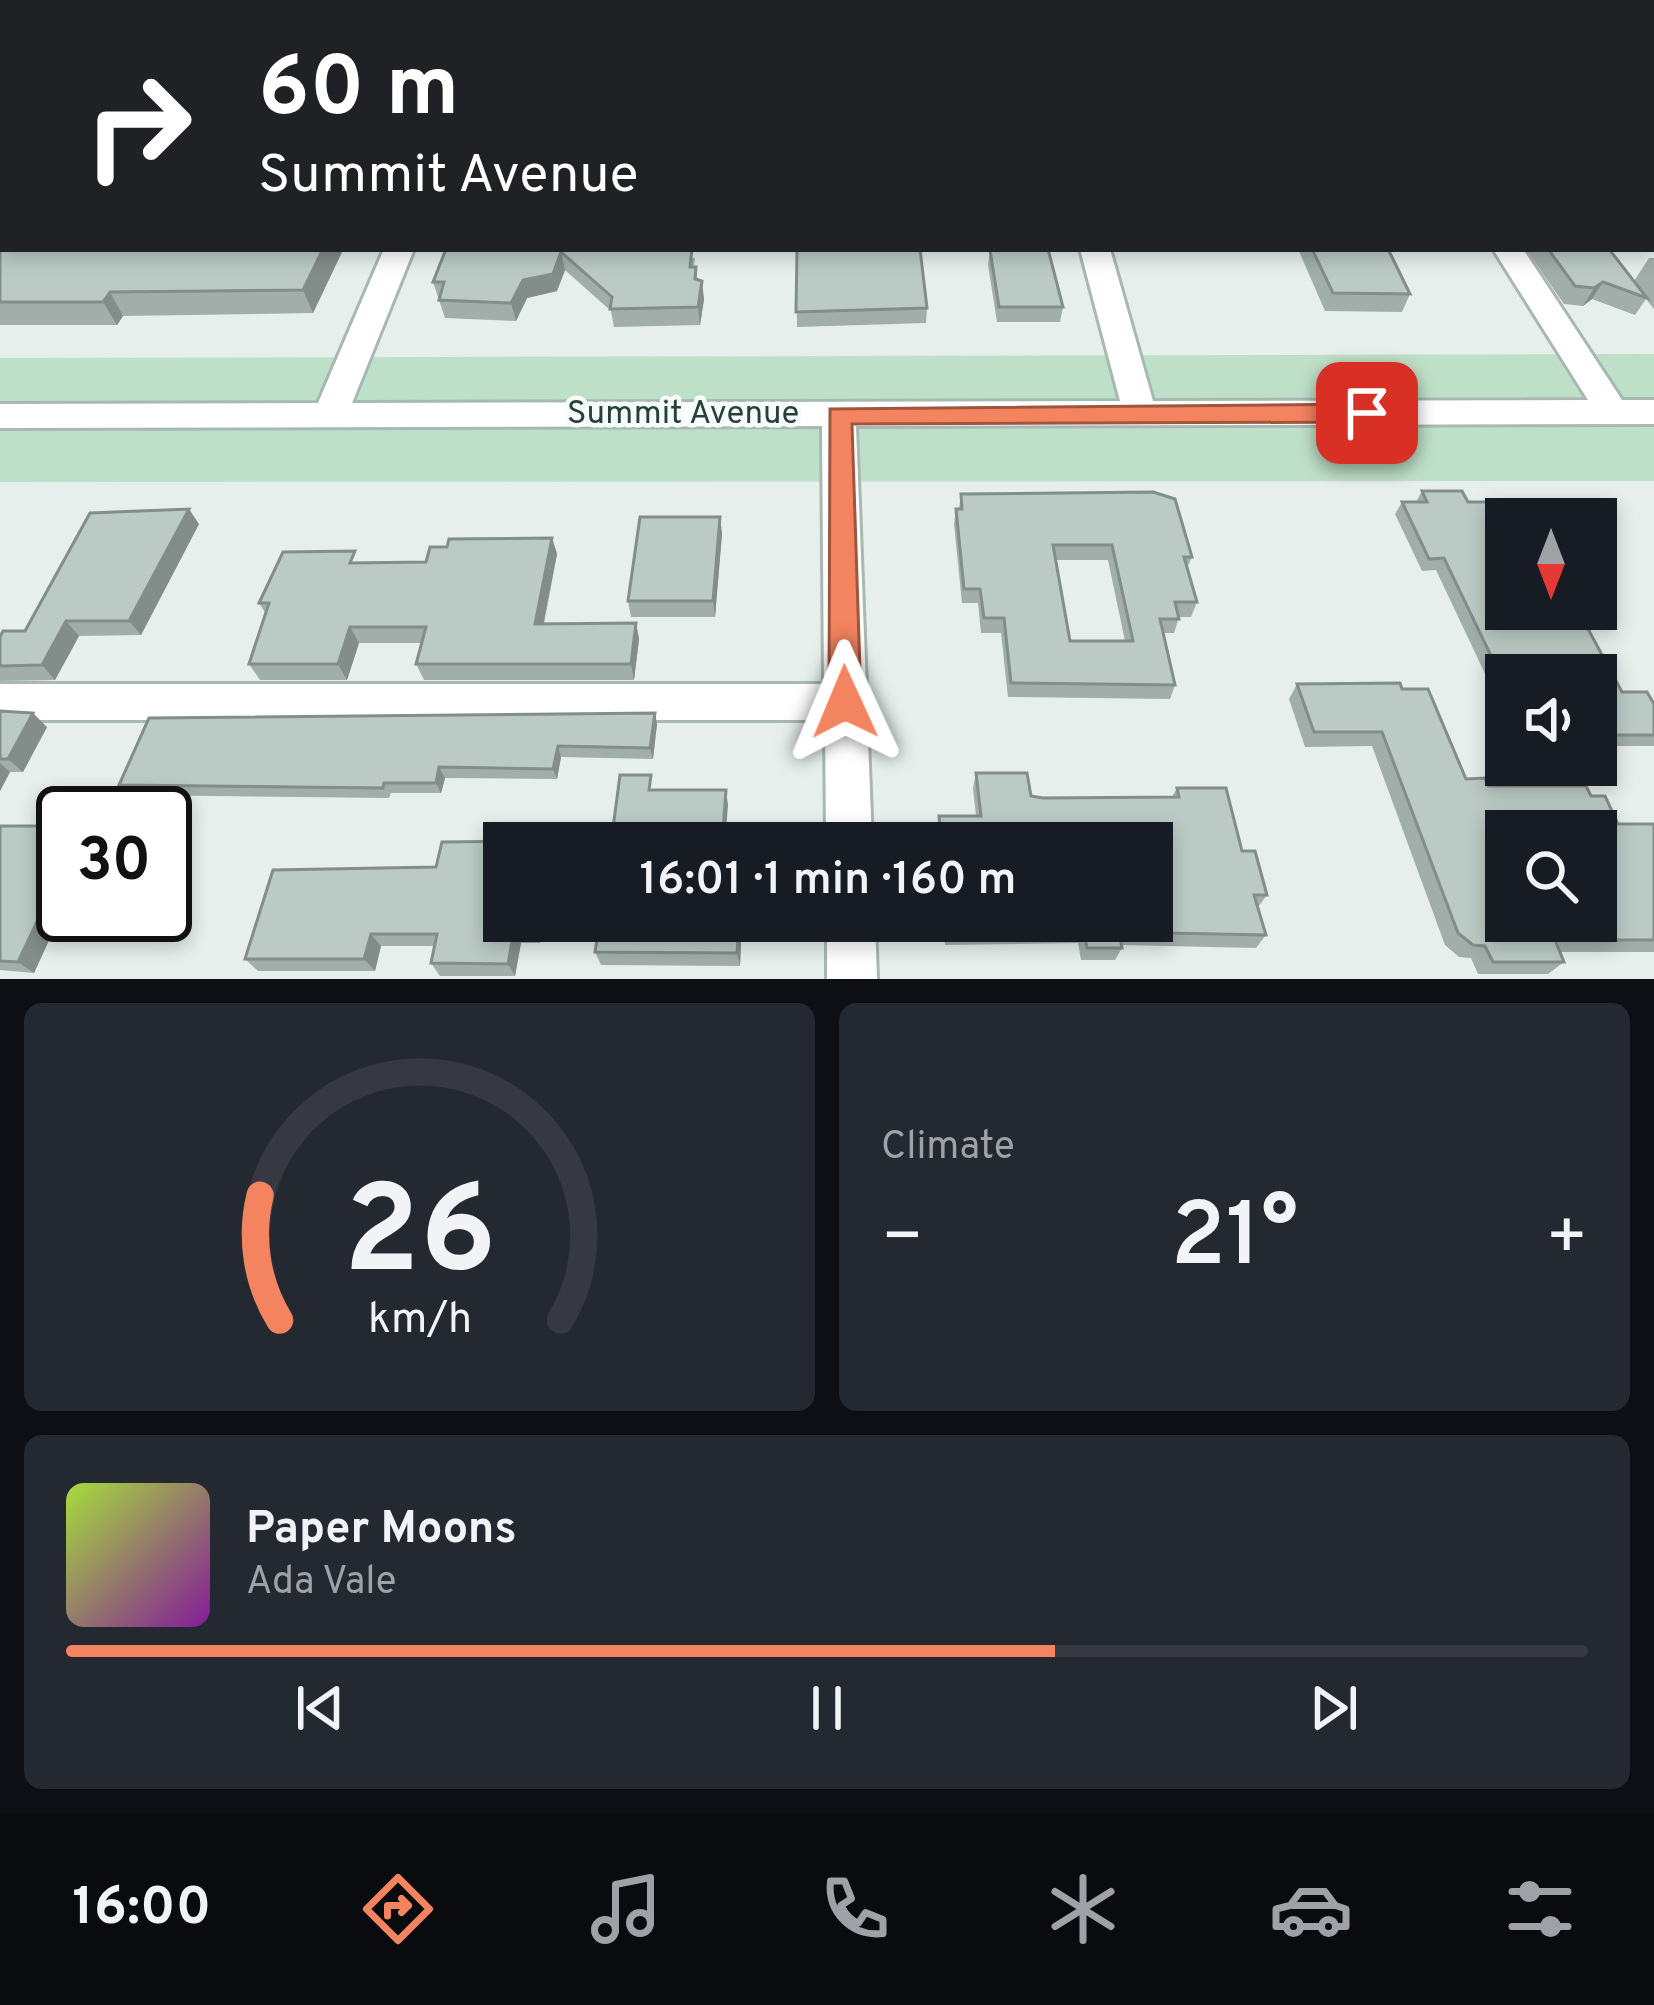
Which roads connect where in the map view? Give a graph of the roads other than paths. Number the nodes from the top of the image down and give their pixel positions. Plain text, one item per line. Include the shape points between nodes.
1 (67, 0) edge
2 (86, 0) edge
3 (398, 252) edge
4 (1096, 252) edge
5 (1510, 252) edge
6 (1612, 412) junction
7 (1654, 412) edge
8 (1140, 414) junction
9 (330, 415) junction
10 (839, 415) junction
11 (0, 416) edge
12 (0, 702) edge
13 (845, 702) junction
14 (848, 822) edge
15 (851, 942) edge
16 (852, 979) edge

1 - 2 street
3 - 9 street
4 - 8 street
5 - 6 street
6 - 7 street, Summit Avenue
6 - 8 street, Summit Avenue
8 - 10 street, Summit Avenue
9 - 10 street, Summit Avenue
9 - 11 street, Summit Avenue
10 - 13 street
12 - 13 street
13 - 14 street
15 - 16 street

